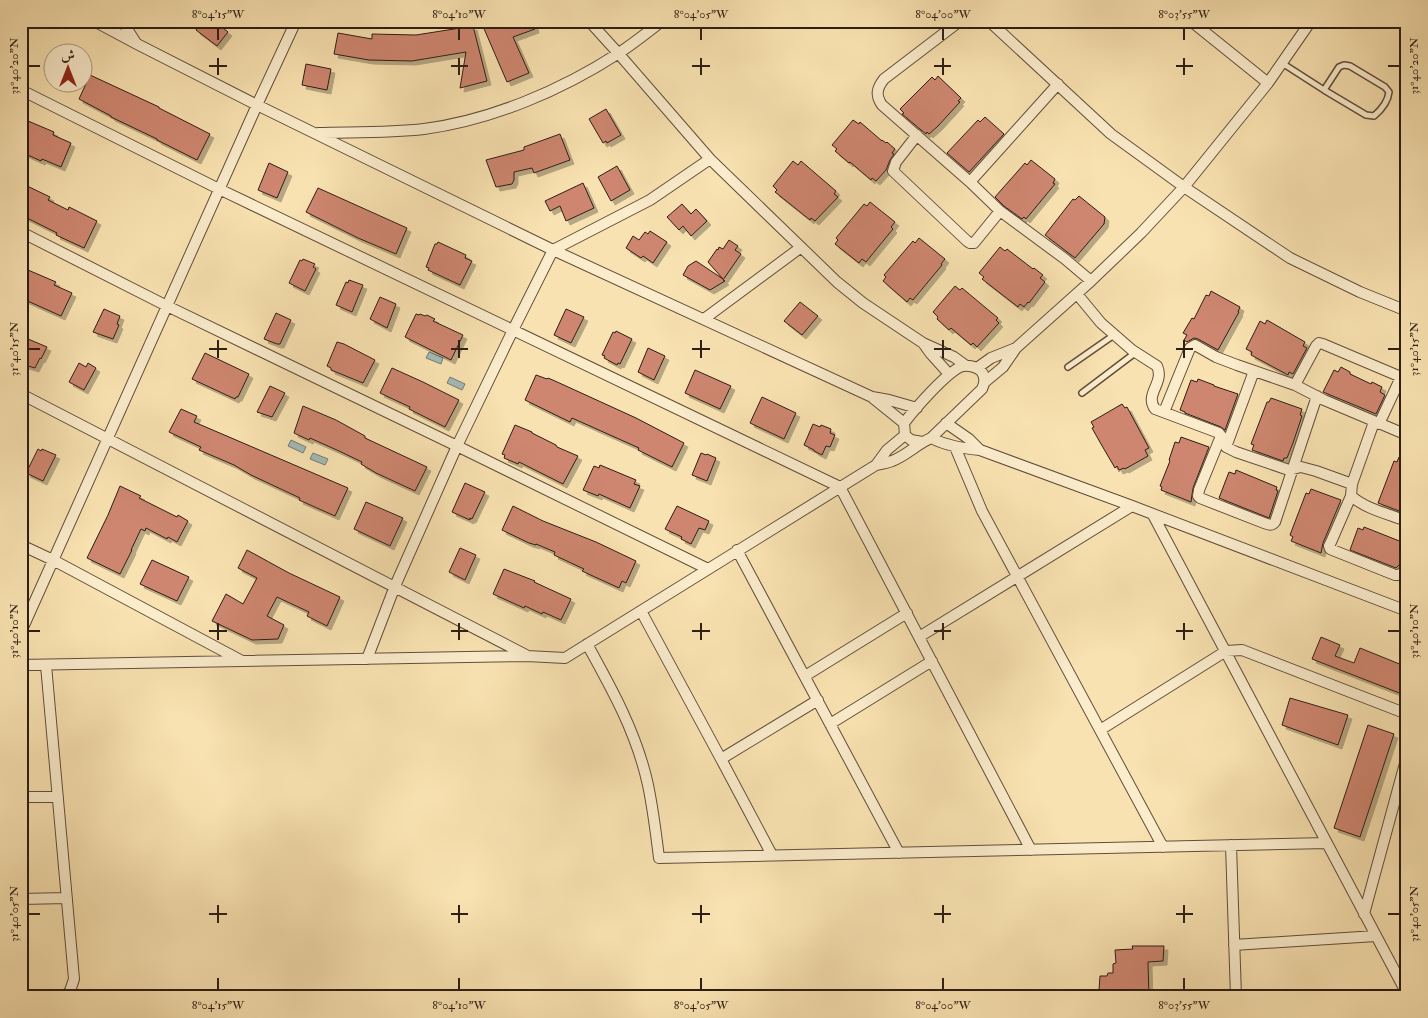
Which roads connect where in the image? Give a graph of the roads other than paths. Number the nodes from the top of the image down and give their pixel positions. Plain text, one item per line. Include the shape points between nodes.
1 (94, 21) edge
2 (122, 21) edge
3 (296, 21) edge
4 (589, 21) edge
5 (662, 21) edge
6 (960, 21) edge
7 (989, 21) edge
8 (1191, 21) edge
9 (1311, 21) edge
10 (137, 44) junction
11 (618, 53) junction
12 (1282, 63) junction
13 (1268, 83) junction
14 (1058, 84) junction
15 (21, 90) edge
16 (1324, 90) junction
17 (257, 105) junction
18 (314, 133) junction
19 (917, 135) junction
20 (710, 159) junction
21 (970, 182) junction
22 (1184, 187) junction
23 (219, 189) junction
24 (1000, 211) junction
25 (21, 232) edge
26 (800, 248) junction
27 (553, 250) junction
28 (1091, 281) junction
29 (1077, 294) junction
30 (167, 306) junction
31 (1407, 311) edge
32 (704, 319) junction
33 (513, 330) junction
34 (1114, 334) junction
35 (923, 343) junction
36 (1016, 348) junction
37 (1136, 352) junction
38 (965, 365) junction
39 (1068, 367) dead end
40 (977, 368) junction
41 (1254, 371) junction
42 (949, 374) junction
43 (1404, 378) edge
44 (985, 382) junction
45 (1295, 385) junction
46 (1082, 393) dead end
47 (21, 394) edge
48 (1317, 396) junction
49 (872, 397) junction
50 (917, 408) junction
51 (1164, 412) junction
52 (904, 423) junction
53 (946, 423) junction
54 (1376, 423) junction
55 (905, 435) junction
56 (1407, 435) edge
57 (1221, 436) junction
58 (107, 438) junction
59 (926, 440) junction
60 (457, 446) junction
61 (955, 447) junction
62 (1226, 447) junction
63 (980, 450) junction
64 (876, 465) junction
65 (1294, 468) junction
66 (1352, 484) junction
67 (840, 487) junction
68 (1351, 496) junction
69 (1132, 506) junction
70 (1154, 514) junction
71 (1407, 521) edge
72 (21, 545) edge
73 (738, 550) junction
74 (53, 560) junction
75 (1407, 566) edge
76 (708, 569) junction
77 (1018, 576) junction
78 (395, 586) junction
79 (641, 611) junction
80 (1407, 611) edge
81 (907, 613) junction
82 (21, 632) edge
83 (920, 637) junction
84 (587, 644) junction
85 (1226, 651) junction
86 (527, 656) junction
87 (367, 659) junction
88 (242, 661) junction
89 (932, 661) junction
90 (21, 665) edge
91 (46, 665) junction
92 (805, 676) junction
93 (818, 700) junction
94 (1407, 714) edge
95 (830, 724) junction
96 (1100, 730) junction
97 (1407, 756) edge
98 (722, 759) junction
99 (21, 797) edge
100 (58, 797) junction
101 (1327, 843) junction
102 (1231, 846) junction
103 (1163, 847) junction
104 (1031, 850) junction
105 (899, 853) junction
106 (772, 855) junction
107 (67, 898) junction
108 (21, 899) edge
109 (1364, 914) junction
110 (1376, 936) junction
111 (1234, 945) junction
112 (21, 994) edge
113 (1407, 994) edge
114 (32, 997) edge
115 (64, 997) edge
116 (1236, 997) edge

1 - 10 street
2 - 10 street
3 - 17 street
4 - 11 street
5 - 11 street
6 - 19 street via 879,86 878,99 882,105
7 - 14 street
8 - 13 street
9 - 12 street
10 - 17 street
11 - 18 street via 566,83 522,103 465,121 424,129
11 - 20 street
12 - 13 street
12 - 16 lane
13 - 22 street
14 - 21 street
14 - 22 street via 1111,134
15 - 23 street
16 - 16 lane via 1366,115 1374,116 1380,112 1389,92 1344,65 1339,67
17 - 18 street
17 - 23 street
18 - 27 street
19 - 21 street
19 - 24 street via 893,171 967,241 974,242
20 - 26 street
20 - 27 street via 650,200
21 - 24 street
22 - 28 street
22 - 31 street via 1290,258
23 - 30 street
23 - 33 street
24 - 28 street
25 - 30 street
26 - 32 street
26 - 35 street via 863,303
27 - 32 street
27 - 33 street
28 - 29 street
29 - 34 street via 1101,324
29 - 36 street
30 - 58 street
30 - 60 street
32 - 49 street
33 - 60 street
33 - 67 street
34 - 37 street
34 - 39 lane
35 - 38 street
35 - 42 street
36 - 40 street
36 - 44 street via 1003,367
37 - 46 lane
37 - 51 street via 1159,370 1151,401 1155,409
38 - 40 street
38 - 42 street
40 - 44 street via 984,375
41 - 45 street
41 - 51 street via 1192,346
41 - 62 street
42 - 50 street
43 - 45 street via 1319,343
43 - 54 street
44 - 53 street via 977,395
45 - 48 street
47 - 58 street
48 - 54 street
48 - 65 street
49 - 50 street
49 - 52 street
50 - 52 street
51 - 57 street
52 - 55 street
53 - 59 street
53 - 63 street
54 - 56 street
54 - 66 street
55 - 59 street via 911,440
55 - 64 street via 887,450
57 - 62 street
57 - 65 street via 1199,490 1200,498 1270,525 1275,522
58 - 74 street
58 - 78 street
59 - 61 street
59 - 64 street via 892,461
60 - 76 street
60 - 78 street
61 - 63 street
61 - 77 street via 982,511
62 - 65 street via 1289,470
63 - 69 street
64 - 67 street
65 - 66 street via 1301,467
66 - 68 street
67 - 73 street
67 - 81 street
68 - 71 street via 1364,505
68 - 75 street via 1330,542 1330,549 1395,575
69 - 70 street
69 - 77 street
70 - 80 street
70 - 85 street
72 - 74 street
73 - 76 street
73 - 92 street
74 - 82 street
74 - 88 street
76 - 79 street
77 - 83 street
77 - 96 street
78 - 86 street
78 - 87 street
79 - 84 street
79 - 98 street
81 - 83 street
81 - 92 street
83 - 89 street
84 - 86 street via 565,658
84 - 106 street via 615,695 639,754 648,784 659,858
85 - 94 street via 1242,650
85 - 96 street
85 - 101 street
86 - 87 street
87 - 88 street
88 - 91 street
89 - 95 street
89 - 104 street
90 - 91 street
91 - 100 street
92 - 93 street
93 - 95 street
93 - 98 street
95 - 105 street
96 - 103 street
97 - 109 street
98 - 106 street
99 - 100 street
100 - 107 street
101 - 102 street
101 - 109 street
102 - 103 street
102 - 111 street
103 - 104 street
104 - 105 street
105 - 106 street
107 - 108 street
107 - 115 street via 74,979
109 - 110 street
110 - 111 street
110 - 113 street
111 - 116 street
112 - 114 street

